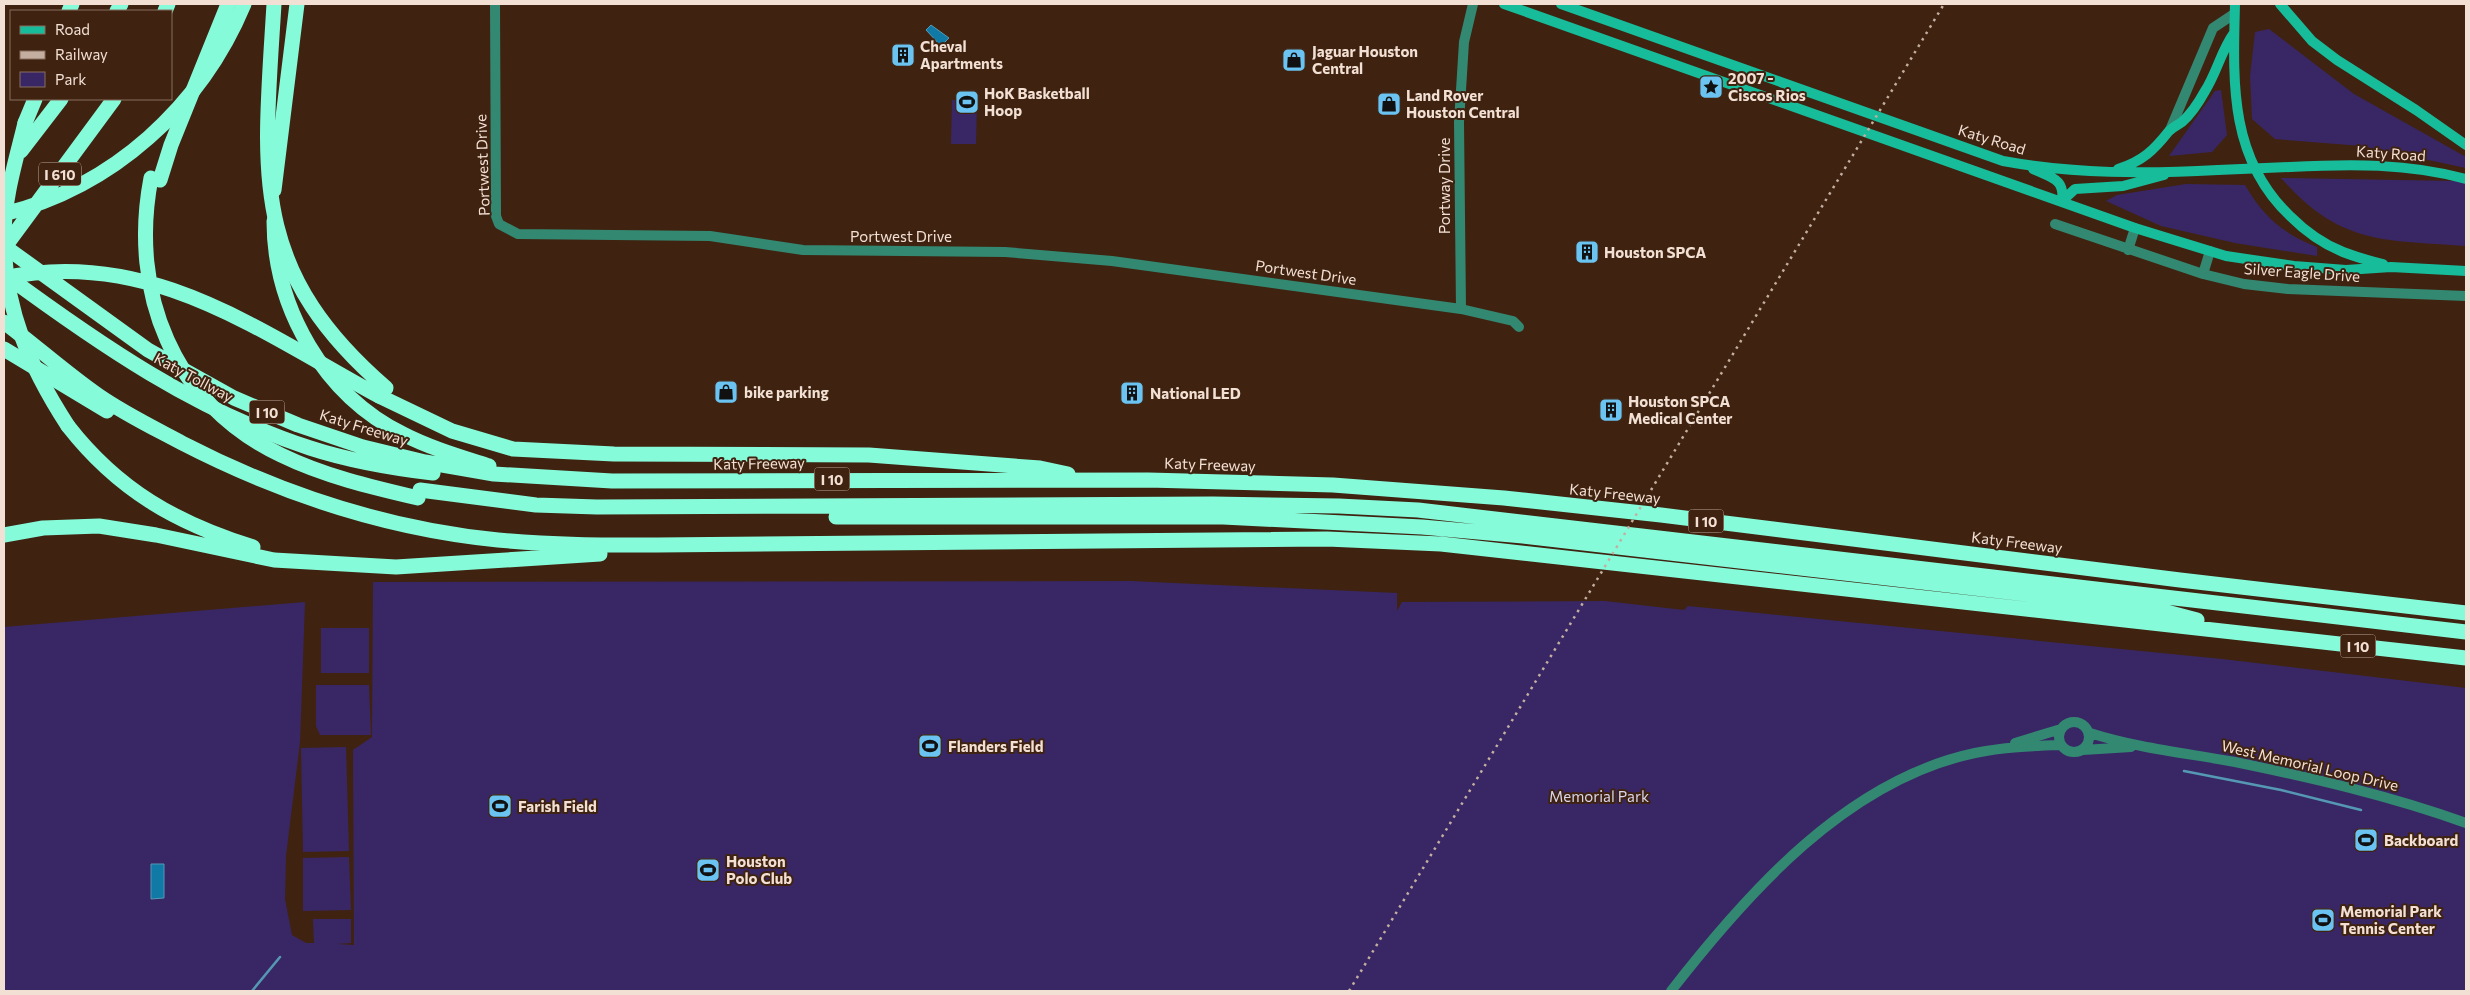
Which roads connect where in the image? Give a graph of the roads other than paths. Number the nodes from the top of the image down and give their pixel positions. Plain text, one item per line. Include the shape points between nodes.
1 (219, 4) edge
2 (228, 4) edge
3 (244, 4) edge
4 (274, 4) edge
5 (297, 4) edge
6 (495, 4) edge
7 (1473, 4) edge
8 (1561, 4) edge
9 (1510, 5) edge
10 (2281, 5) edge
11 (2234, 9) edge
12 (2234, 33) junction
13 (1648, 35) junction
14 (1645, 54) junction
15 (34, 100) edge
16 (60, 100) edge
17 (113, 100) edge
18 (2170, 130) junction
19 (2466, 145) edge
20 (2026, 165) junction
21 (2175, 172) junction
22 (2108, 173) junction
23 (4, 174) edge
24 (155, 179) junction
25 (2466, 179) edge
26 (2062, 201) junction
27 (4, 214) edge
28 (2055, 224) dead end
29 (2135, 228) junction
30 (4, 247) edge
31 (2128, 250) junction
32 (2210, 251) junction
33 (2391, 267) junction
34 (2466, 272) edge
35 (2203, 274) junction
36 (4, 276) edge
37 (2466, 296) edge
38 (1461, 310) junction
39 (4, 322) edge
40 (1519, 327) dead end
41 (4, 349) edge
42 (411, 410) junction
43 (147, 425) junction
44 (569, 480) junction
45 (1094, 481) junction
46 (419, 494) junction
47 (4, 535) edge
48 (776, 545) junction
49 (314, 562) junction
50 (2466, 613) edge
51 (2466, 632) edge
52 (2249, 634) junction
53 (2466, 658) edge
54 (2061, 729) junction
55 (2090, 733) junction
56 (2061, 745) junction
57 (2144, 747) junction
58 (1995, 750) junction
59 (2083, 750) junction
60 (2466, 823) edge
61 (1671, 991) edge

1 - 24 highway via 162,142
2 - 24 highway
3 - 27 highway, bridge via 199,84 146,140 86,182 42,202
4 - 42 highway, bridge via 266,153 270,200 284,253 308,301 334,338
5 - 44 highway via 275,183 274,230 284,292 300,332 340,386 369,412 402,434 498,468
6 - 38 street, Portwest Drive via 496,216 499,224 518,234 710,236 803,250 1005,252 1112,261
7 - 38 street, Portway Drive via 1464,42 1459,122
8 - 13 main road, Katy Road
9 - 14 main road
10 - 19 main road via 2312,41 2337,60
11 - 12 main road
11 - 18 street via 2213,28
12 - 18 main road via 2196,105 2188,117
12 - 33 main road via 2236,107 2252,166 2263,185 2301,227 2319,240 2341,252
13 - 14 main road
13 - 20 main road, Katy Road via 2003,161
14 - 26 main road
15 - 49 highway, bridge via 25,123 4,235 9,290 24,347 49,396 68,426 94,457 127,487 173,516 226,538
16 - 23 highway, I 610, bridge
17 - 30 highway, I 610, bridge
18 - 22 main road via 2150,152 2131,165
20 - 22 main road, Katy Road
20 - 26 main road via 2061,184
21 - 22 main road, Katy Road
21 - 25 main road, Katy Road, bridge via 2374,165 2418,168
21 - 26 main road via 2140,183 2075,189
24 - 46 highway, bridge via 145,214 147,276 160,325 188,377 206,400 241,432 280,455 357,484
26 - 29 main road
28 - 31 street, Silver Eagle Drive
29 - 31 street
29 - 32 main road
30 - 44 highway, Katy Freeway / I 10 via 148,350 234,398 274,415 363,447 425,462 494,474
31 - 35 street, Silver Eagle Drive
32 - 33 main road via 2320,268
32 - 35 street
33 - 34 main road
35 - 37 street, Silver Eagle Drive via 2244,284 2288,289
36 - 42 highway, bridge via 91,272 172,288 217,308 379,396
36 - 44 highway, Katy Tollway via 141,369 202,403 273,435 350,459 406,470
38 - 40 street, Portwest Drive via 1513,321
39 - 43 highway, I 10 via 87,387
41 - 43 highway via 101,409
42 - 45 highway via 452,431 513,449 614,454 869,455 1040,468
43 - 48 highway, I 10 via 294,493 377,519 441,532 549,544
44 - 45 highway, Katy Freeway / I 10
45 - 50 highway, Katy Freeway / I 10 via 1333,485 1504,498
46 - 51 highway via 597,507 1213,504 1418,510
46 - 52 highway via 525,513 595,517 1146,516 1422,527 2159,610
47 - 49 highway via 43,528 99,526 274,560
48 - 49 highway via 396,567
48 - 52 highway, I 10 via 1309,539 1442,544
52 - 53 highway, I 10
54 - 55 street via 2069,722 2079,722
54 - 56 street
54 - 58 street
55 - 57 street, West Memorial Loop Drive
55 - 59 street
56 - 58 street
56 - 59 street via 2070,752
57 - 59 street, West Memorial Loop Drive
57 - 60 street, West Memorial Loop Drive via 2343,786
58 - 61 street via 1957,758 1915,774 1874,793 1836,818 1806,842 1748,900

